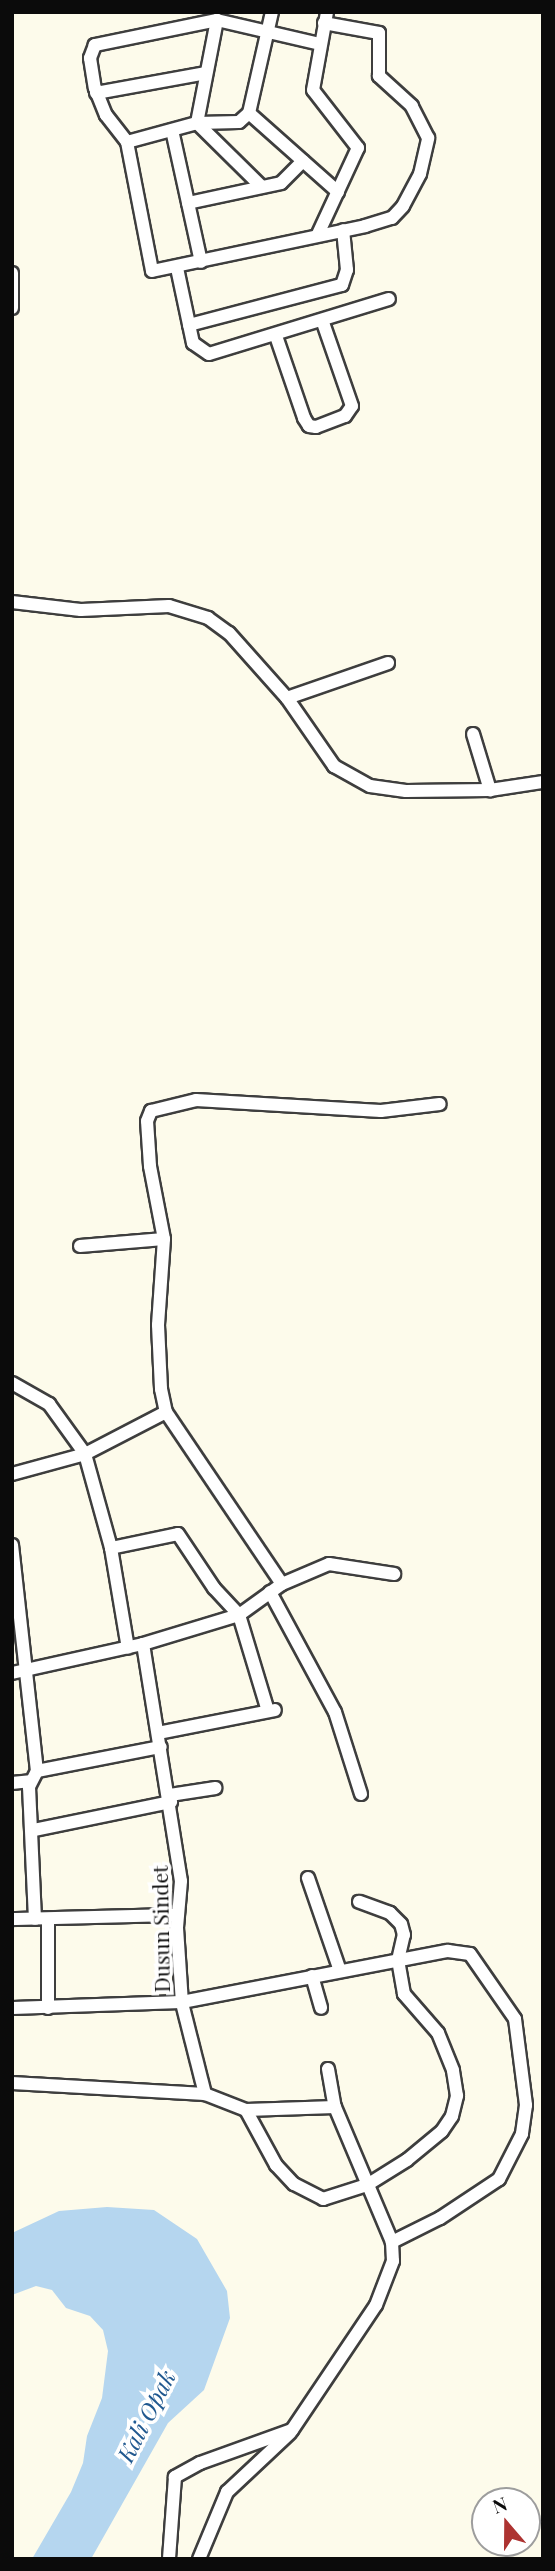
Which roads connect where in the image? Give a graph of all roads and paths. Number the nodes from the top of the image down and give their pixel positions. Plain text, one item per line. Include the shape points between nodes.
1 (272, 12) edge
2 (224, 18) edge
3 (326, 18) edge
4 (270, 31) junction
5 (320, 44) junction
6 (206, 73) junction
7 (96, 93) junction
8 (249, 113) junction
9 (197, 123) junction
10 (172, 130) junction
11 (127, 142) junction
12 (303, 161) junction
13 (262, 187) junction
14 (338, 192) junction
15 (188, 203) junction
16 (343, 230) junction
17 (318, 234) junction
18 (201, 262) junction
19 (177, 268) junction
20 (12, 273) edge
21 (389, 299) dead end
22 (12, 308) edge
23 (322, 320) junction
24 (190, 325) junction
25 (276, 336) junction
26 (12, 603) edge
27 (388, 663) dead end
28 (287, 698) junction
29 (473, 734) dead end
30 (543, 782) edge
31 (490, 790) junction
32 (440, 1104) dead end
33 (164, 1239) junction
34 (80, 1246) dead end
35 (12, 1383) edge
36 (166, 1412) junction
37 (85, 1454) junction
38 (12, 1474) edge
39 (12, 1545) edge
40 (111, 1548) junction
41 (394, 1574) dead end
42 (282, 1584) junction
43 (16, 1587) edge
44 (270, 1592) junction
45 (239, 1615) junction
46 (143, 1644) junction
47 (128, 1648) junction
48 (29, 1671) junction
49 (12, 1674) edge
50 (159, 1732) junction
51 (161, 1747) junction
52 (33, 1776) junction
53 (12, 1783) edge
54 (215, 1788) dead end
55 (361, 1794) dead end
56 (170, 1798) junction
57 (34, 1830) junction
58 (308, 1878) dead end
59 (359, 1902) dead end
60 (177, 1916) junction
61 (12, 1919) edge
62 (35, 1919) junction
63 (48, 1919) junction
64 (398, 1961) junction
65 (340, 1971) junction
66 (312, 1976) junction
67 (182, 2002) junction
68 (12, 2008) edge
69 (48, 2008) junction
70 (321, 2008) dead end
71 (328, 2069) dead end
72 (12, 2083) edge
73 (205, 2094) junction
74 (335, 2107) junction
75 (246, 2110) junction
76 (367, 2185) junction
77 (393, 2242) junction
78 (292, 2430) junction
79 (169, 2559) edge
80 (199, 2559) edge

1 - 4 street
2 - 4 street
2 - 6 street
2 - 7 street via 95,44 90,58
3 - 5 street
3 - 16 street via 379,33 379,76 412,106 428,138 421,174 403,206 386,220
4 - 5 street
4 - 8 street
5 - 14 street via 314,94 358,148
6 - 7 street
6 - 9 street
7 - 11 street
8 - 9 street via 232,125
8 - 12 street
9 - 10 street
9 - 13 street
10 - 11 street
10 - 15 street
11 - 19 street via 152,271
12 - 13 street via 286,180
12 - 14 street
13 - 15 street
14 - 17 street
15 - 18 street
16 - 17 street
16 - 24 street via 347,270 342,285
17 - 18 street
18 - 19 street
19 - 24 street
20 - 22 street
21 - 23 street
23 - 25 street
23 - 25 street via 352,406 345,416 316,427 304,418
24 - 25 street via 195,347 209,354
26 - 28 street via 81,610 169,606 208,618 229,633
27 - 28 street
28 - 31 street via 324,754 347,775 387,790
29 - 31 street
30 - 31 street
32 - 33 street via 382,1111 196,1100 151,1111 147,1121 150,1166
33 - 34 street
33 - 36 street via 158,1325
35 - 37 street via 49,1404
36 - 37 street
36 - 42 street
37 - 38 street
37 - 40 street
39 - 43 street
40 - 45 street via 178,1534 214,1588
40 - 47 street
41 - 42 street via 340,1563
42 - 44 street
43 - 48 street
44 - 45 street
44 - 55 street via 335,1712
45 - 46 street
45 - 50 street via 272,1710
46 - 47 street
46 - 50 street, Dusun Sindet
47 - 48 street
48 - 49 street
48 - 52 street
50 - 51 street, Dusun Sindet
51 - 52 street
51 - 56 street, Dusun Sindet
52 - 53 street
52 - 57 street
54 - 56 street
56 - 57 street
56 - 60 street, Dusun Sindet via 181,1881
57 - 62 street
58 - 65 street
59 - 64 street via 390,1913 401,1924 404,1935
60 - 63 street
60 - 67 street, Dusun Sindet
61 - 62 street
62 - 63 street
63 - 69 street
64 - 65 street
64 - 76 street via 404,1994 438,2033 453,2070 456,2107 442,2131
64 - 77 street via 448,1951 470,1954 515,2018 526,2105 517,2152 499,2179
65 - 66 street
66 - 67 street
66 - 70 street
67 - 69 street
67 - 73 street, Dusun Sindet
68 - 69 street
71 - 74 street
72 - 73 street
73 - 75 street
74 - 75 street
74 - 76 street
75 - 76 street via 271,2157 294,2184 323,2199
76 - 77 street
77 - 78 street via 385,2288
78 - 79 street via 200,2463 175,2477
78 - 80 street via 227,2492

